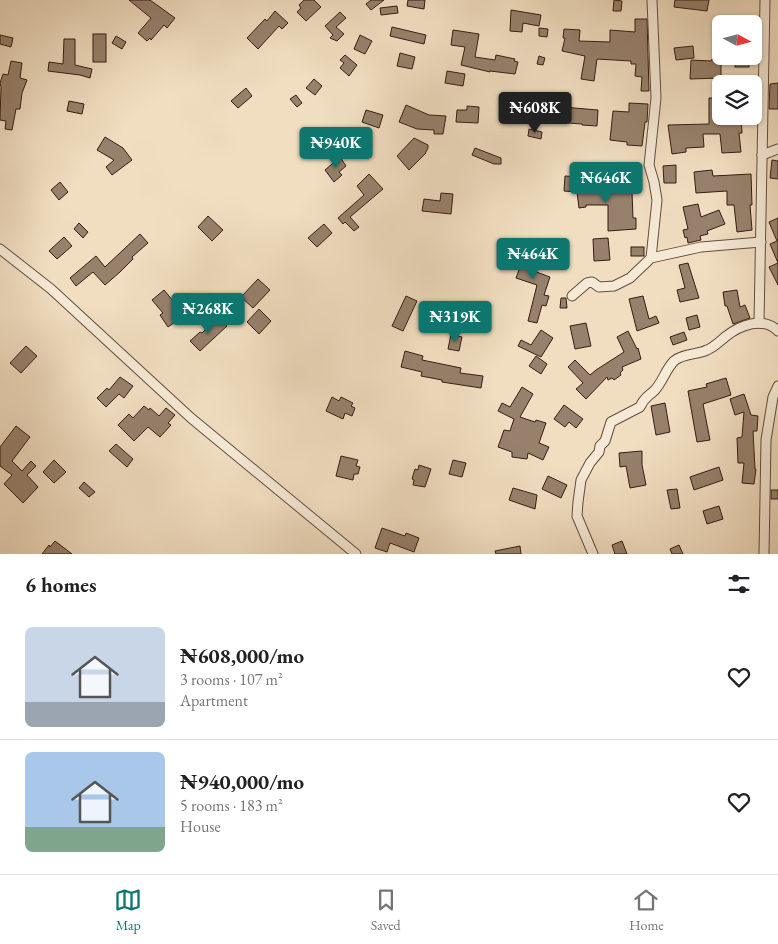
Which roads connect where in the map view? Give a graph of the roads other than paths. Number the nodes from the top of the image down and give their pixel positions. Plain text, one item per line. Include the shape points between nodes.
1 (652, 0) edge
2 (765, 0) edge
3 (778, 149) edge
4 (762, 155) junction
5 (761, 242) junction
6 (0, 249) edge
7 (651, 258) junction
8 (572, 296) dead end
9 (759, 323) junction
10 (778, 331) edge
11 (778, 386) edge
12 (356, 554) edge
13 (593, 554) edge
14 (764, 554) edge

1 - 7 street via 656,98 649,165 657,200
2 - 4 street
3 - 4 street
4 - 5 street
5 - 7 street via 702,248
5 - 9 street
6 - 12 street via 50,289 191,418
7 - 8 street via 630,278 614,286 599,287 586,282
9 - 10 street via 768,324
9 - 13 street via 740,328 705,351 678,358 640,407 611,422 605,440 582,480 578,502 577,516
11 - 14 street via 766,440

